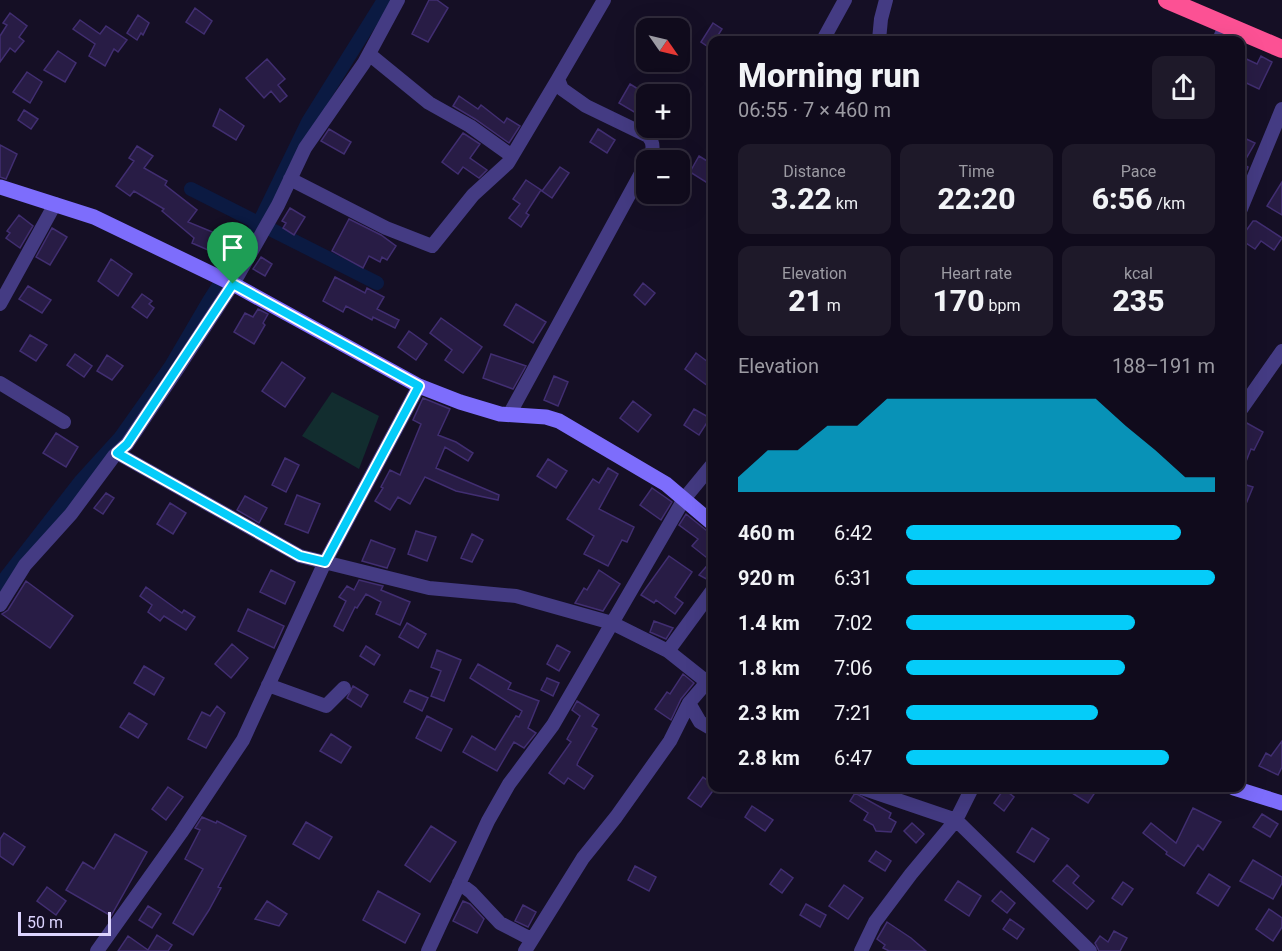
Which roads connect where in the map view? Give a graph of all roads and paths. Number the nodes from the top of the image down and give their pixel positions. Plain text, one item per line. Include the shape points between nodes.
1 (398, 0) edge
2 (604, 0) edge
3 (844, 0) edge
4 (886, 0) edge
5 (1180, 2) edge
6 (1222, 32) edge
7 (825, 36) edge
8 (879, 36) edge
9 (1245, 39) edge
10 (1282, 49) edge
11 (369, 54) junction
12 (558, 79) junction
13 (1282, 109) edge
14 (652, 150) edge
15 (512, 156) junction
16 (290, 178) junction
17 (636, 182) edge
18 (0, 187) edge
19 (1245, 199) edge
20 (55, 204) junction
21 (227, 281) junction
22 (0, 304) edge
23 (1282, 351) edge
24 (0, 383) edge
25 (419, 386) junction
26 (1245, 404) edge
27 (509, 414) junction
28 (64, 422) dead end
29 (117, 453) junction
30 (708, 470) edge
31 (684, 499) junction
32 (708, 520) edge
33 (325, 562) junction
34 (708, 596) edge
35 (0, 604) edge
36 (612, 623) junction
37 (668, 651) junction
38 (268, 685) junction
39 (344, 688) dead end
40 (689, 703) junction
41 (708, 727) edge
42 (1245, 791) edge
43 (874, 792) edge
44 (970, 792) edge
45 (1282, 803) edge
46 (956, 820) junction
47 (459, 884) junction
48 (528, 945) edge
49 (97, 951) edge
50 (428, 951) edge
51 (861, 951) edge
52 (1090, 951) edge

1 - 11 street
2 - 12 street
3 - 7 street
4 - 8 street
5 - 6 highway
9 - 10 highway
11 - 15 street via 429,103
11 - 16 street via 305,148
12 - 14 street via 562,89 586,106 648,136
12 - 15 street
13 - 19 street
15 - 16 street via 473,195 432,246 386,228
16 - 21 street via 263,232
17 - 27 street
18 - 20 main road
20 - 21 main road via 94,218
20 - 22 street
21 - 25 main road
21 - 29 street via 127,444
23 - 26 street
24 - 28 street
25 - 27 main road via 460,402
25 - 33 street
27 - 31 main road via 559,421 666,484
29 - 33 street via 300,556
29 - 35 street via 71,514 25,565
30 - 31 street
31 - 32 main road
31 - 36 street
33 - 36 street via 429,588 516,596
33 - 38 street
34 - 37 street
36 - 37 street
36 - 47 street via 553,724 509,784
37 - 40 street via 707,682
38 - 39 street via 326,706
38 - 49 street via 243,740
40 - 41 street via 700,722
40 - 48 street via 670,741 583,858
42 - 45 main road
43 - 46 street
44 - 46 street
46 - 51 street via 875,922
46 - 52 street
47 - 48 street
47 - 50 street

